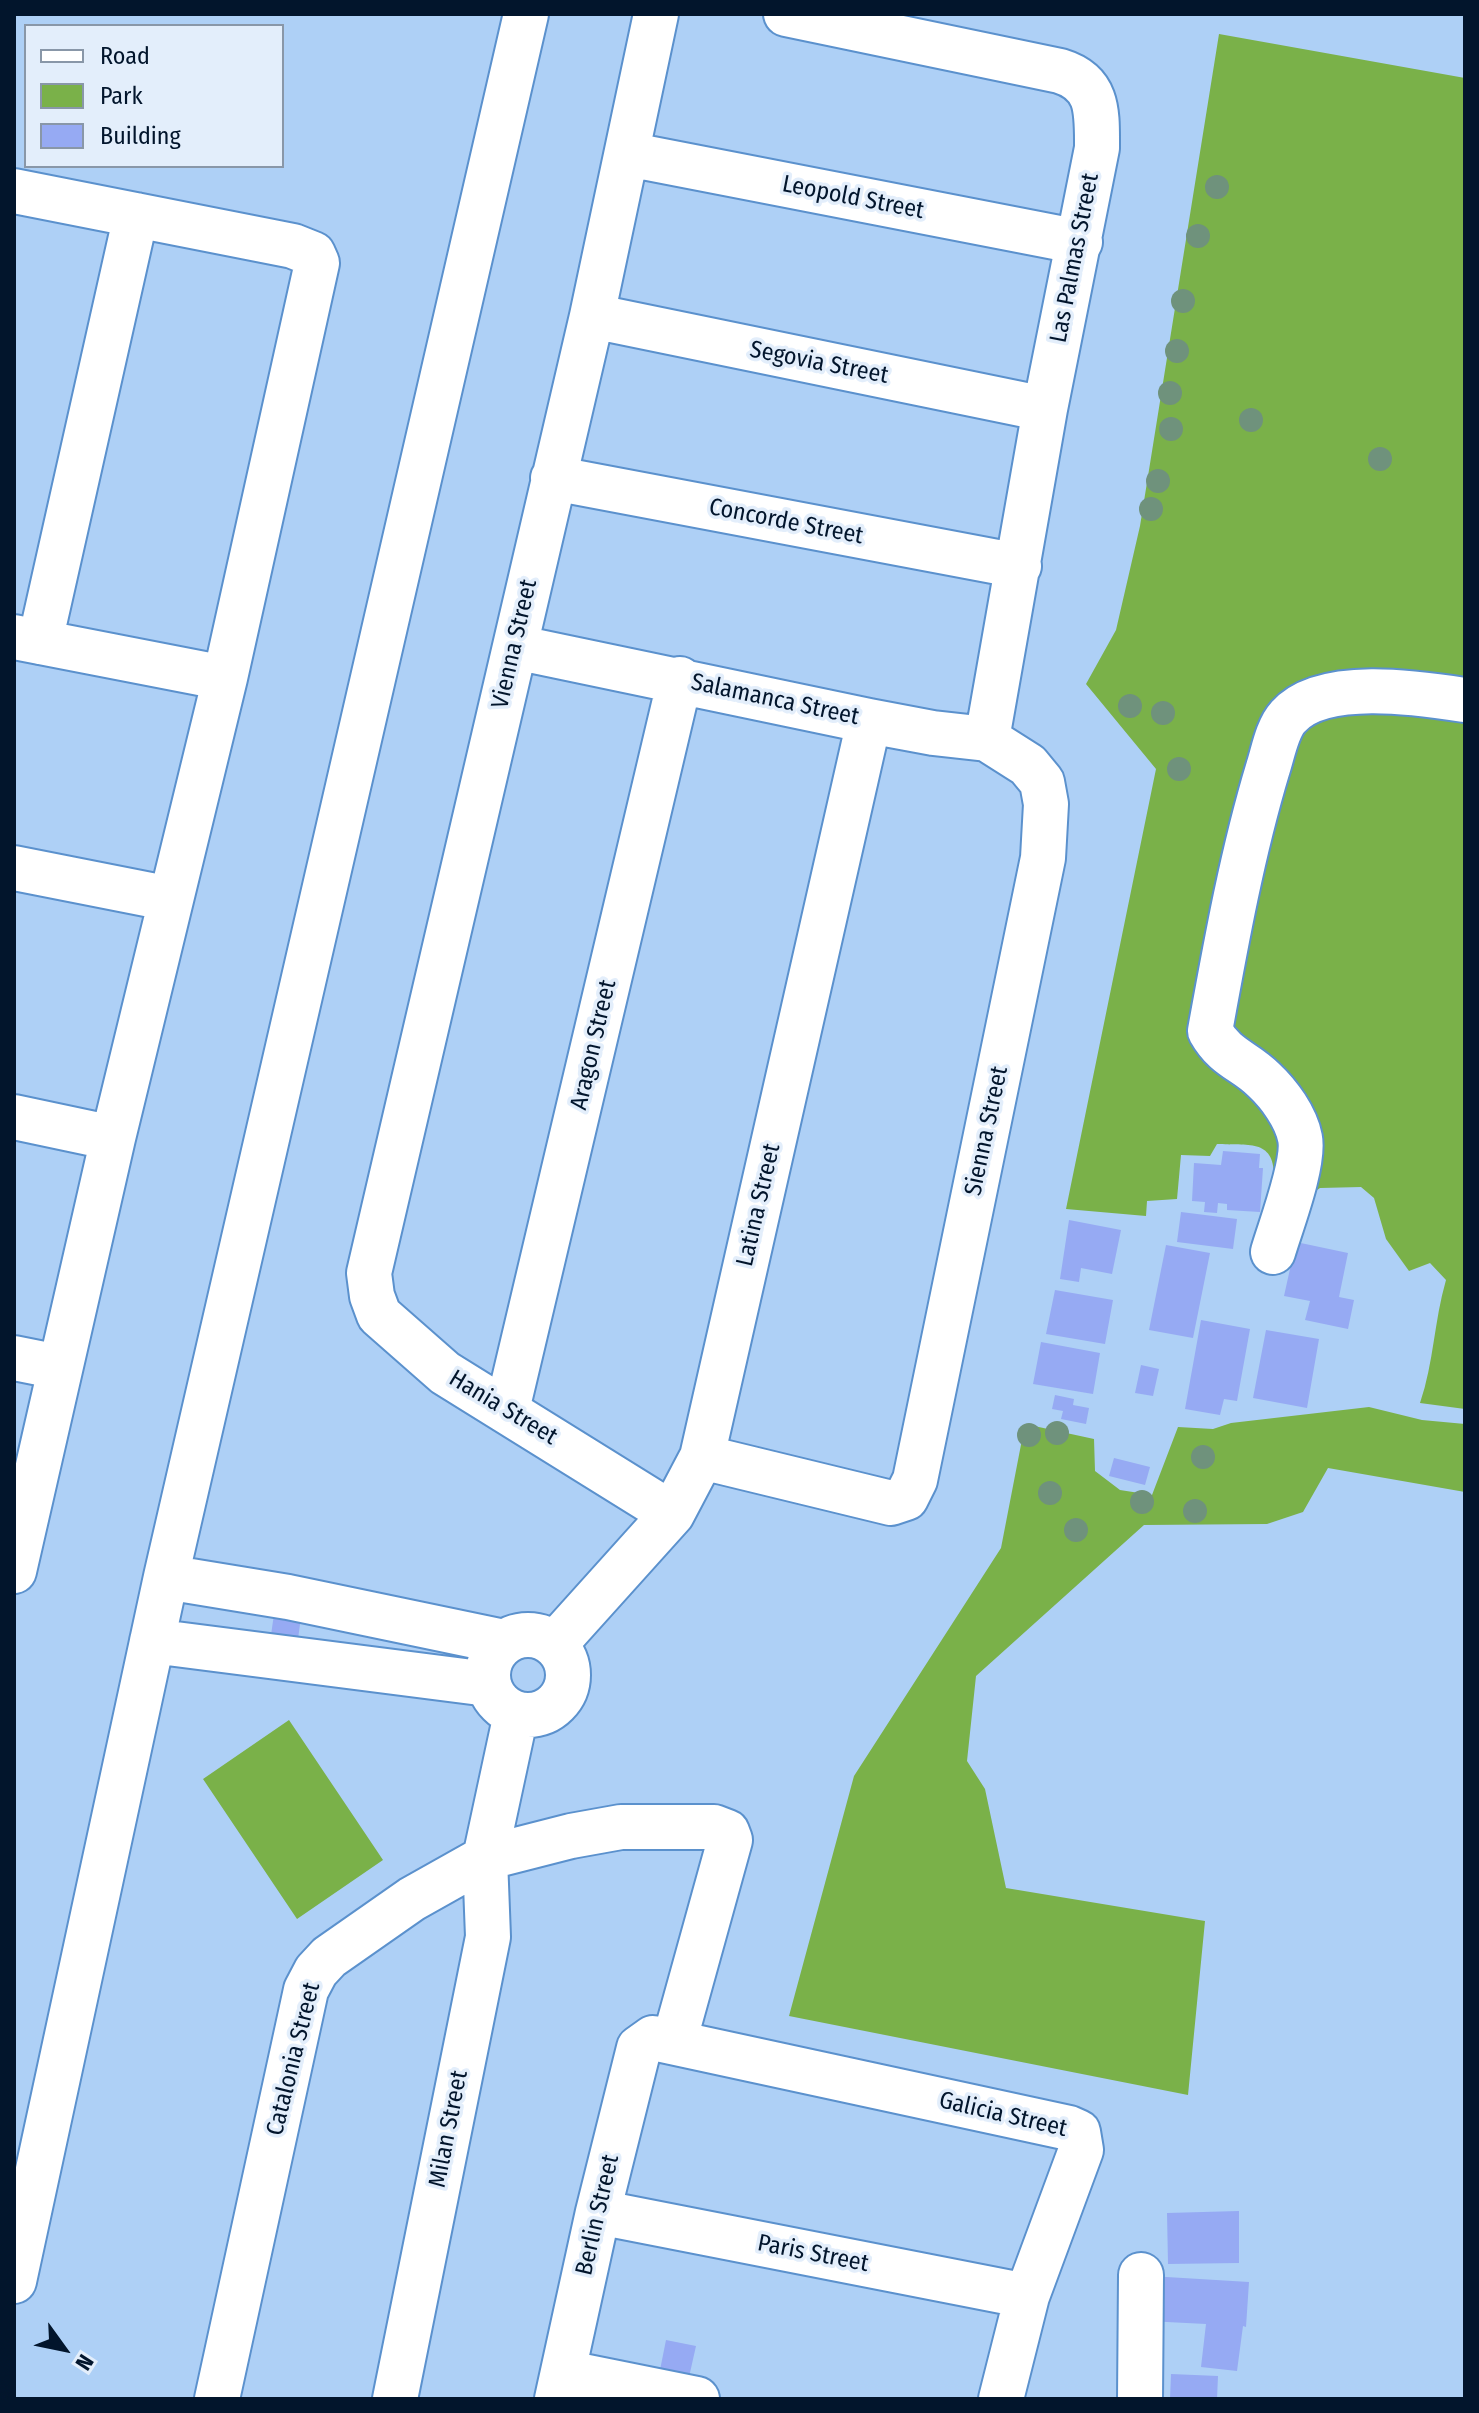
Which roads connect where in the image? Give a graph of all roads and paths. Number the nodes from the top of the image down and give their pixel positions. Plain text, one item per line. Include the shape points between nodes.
1 (526, 14) edge
2 (656, 14) edge
3 (786, 14) edge
4 (627, 154) junction
5 (14, 191) edge
6 (136, 215) junction
7 (1080, 242) junction
8 (592, 316) junction
9 (1045, 409) junction
10 (553, 478) junction
11 (1019, 566) junction
12 (27, 640) edge
13 (515, 647) junction
14 (225, 678) junction
15 (680, 679) junction
16 (1465, 700) edge
17 (869, 721) junction
18 (987, 739) junction
19 (1028, 765) joint
20 (14, 868) edge
21 (171, 899) junction
22 (14, 1117) edge
23 (113, 1138) junction
24 (1273, 1252) dead end
25 (369, 1273) joint
26 (14, 1358) edge
27 (59, 1367) junction
28 (507, 1410) junction
29 (702, 1457) junction
30 (672, 1514) junction
31 (14, 1571) edge
32 (166, 1577) junction
33 (238, 1589) junction
34 (332, 1607) junction
35 (152, 1641) junction
36 (504, 1642) junction
37 (555, 1644) junction
38 (228, 1650) junction
39 (325, 1662) junction
40 (502, 1699) junction
41 (727, 1832) joint
42 (485, 1858) junction
43 (663, 2040) junction
44 (598, 2212) junction
45 (1141, 2275) dead end
46 (14, 2281) edge
47 (1027, 2296) junction
48 (560, 2385) edge
49 (217, 2399) edge
50 (395, 2399) edge
51 (697, 2399) edge
52 (1001, 2399) edge
53 (1140, 2399) edge

1 - 32 street
2 - 4 street, Vienna Street
3 - 7 street, Las Palmas Street via 1047,67 1088,84 1095,104 1097,148
4 - 7 street, Leopold Street
4 - 8 street, Vienna Street
5 - 6 street
6 - 12 street
6 - 14 street via 293,246 313,254 317,263
7 - 9 street, Las Palmas Street
8 - 9 street, Segovia Street
8 - 10 street, Vienna Street
9 - 11 street, Las Palmas Street
10 - 11 street, Concorde Street
10 - 13 street, Vienna Street
11 - 18 street, Las Palmas Street
12 - 14 street
13 - 15 street, Salamanca Street
13 - 25 street, Vienna Street
14 - 21 street
15 - 17 street, Salamanca Street
15 - 28 street, Aragon Street
16 - 24 street via 1353,691 1314,700 1288,717 1275,743 1225,945 1210,1031 1220,1049 1264,1080 1291,1113 1300,1138 1300,1160
17 - 18 street, Salamanca Street
17 - 29 street, Latina Street
18 - 19 street, Salamanca Street
19 - 29 street, Sienna Street via 1042,782 1046,804 1043,858 915,1480 906,1498 891,1503
20 - 21 street
21 - 23 street
22 - 23 street
23 - 27 street
25 - 28 street, Hania Street via 379,1315 445,1373
26 - 27 street
27 - 31 street
28 - 30 street, Hania Street
29 - 30 street, Latina Street
30 - 37 street, Latina Street
32 - 33 street
32 - 35 street
33 - 34 street
33 - 38 street
34 - 36 street
34 - 39 street
35 - 38 street
35 - 46 street
36 - 37 street via 529,1634
36 - 40 street via 489,1665
37 - 40 street via 568,1667 564,1694 555,1705 544,1712
38 - 39 street
39 - 40 street
40 - 42 street, Milan Street
41 - 42 street, Catalonia Street via 714,1827 621,1827
41 - 43 street, Berlin Street via 730,1840
42 - 49 street, Catalonia Street via 412,1899 329,1957 306,1990
42 - 50 street, Milan Street via 488,1937
43 - 44 street, Berlin Street via 639,2048
43 - 47 street, Galicia Street via 1078,2132 1081,2150
44 - 47 street, Paris Street
44 - 48 street, Berlin Street
45 - 53 street
47 - 52 street, Galicia Street
48 - 51 street

